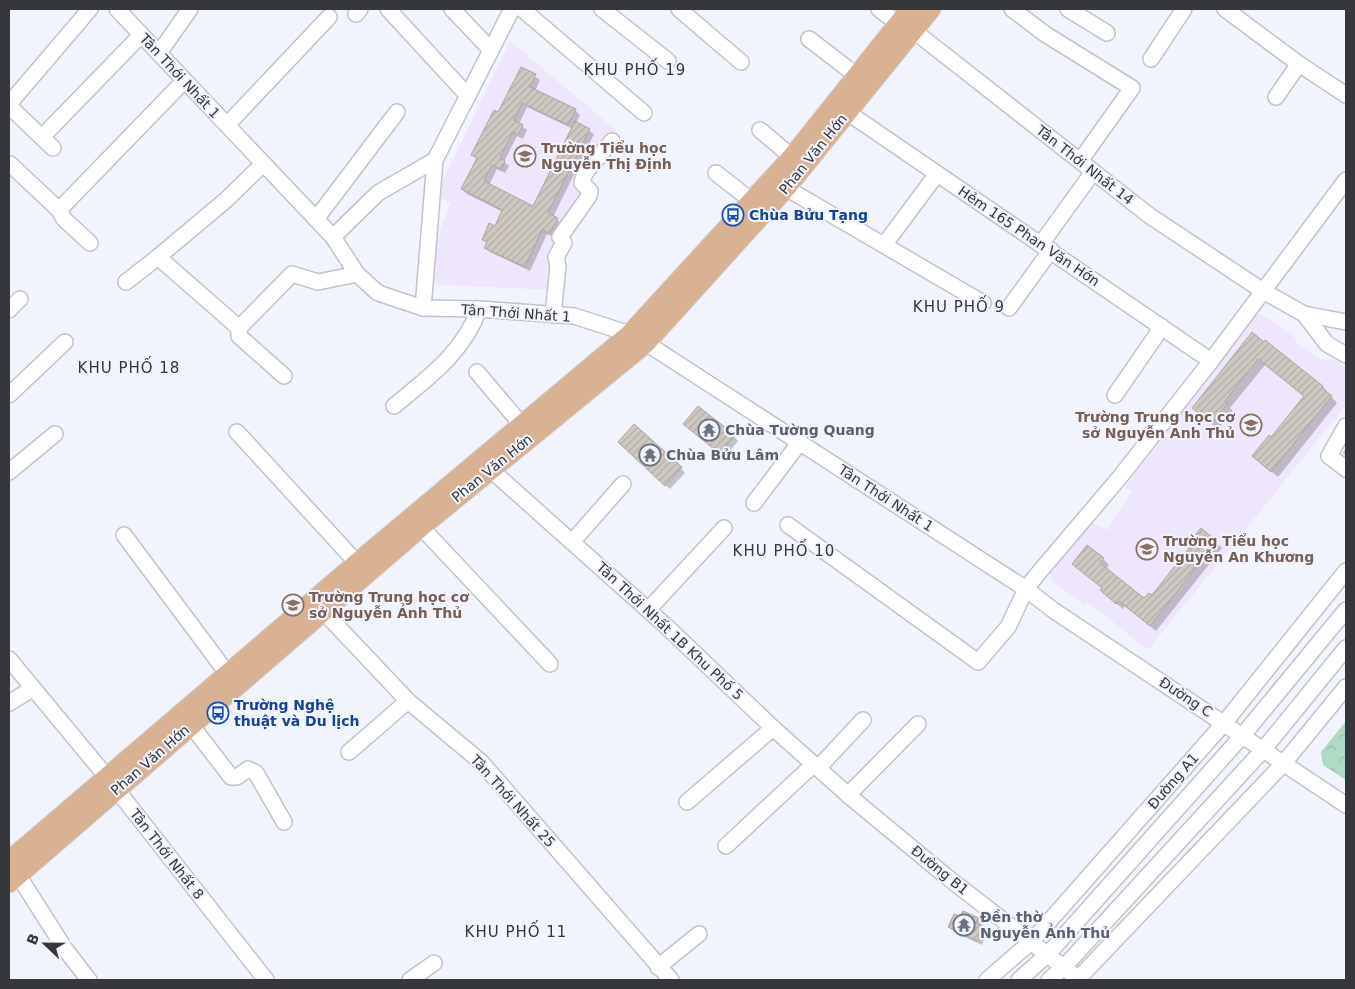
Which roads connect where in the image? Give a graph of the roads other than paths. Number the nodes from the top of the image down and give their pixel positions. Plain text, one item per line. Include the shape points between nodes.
1 (90, 9) edge
2 (117, 9) edge
3 (190, 9) edge
4 (388, 9) edge
5 (452, 9) edge
6 (512, 9) edge
7 (522, 9) edge
8 (602, 9) edge
9 (679, 9) edge
10 (879, 9) edge
11 (910, 9) edge
12 (931, 9) edge
13 (1012, 9) edge
14 (1068, 9) edge
15 (1184, 9) edge
16 (1225, 9) edge
17 (697, 14) edge
18 (329, 17) dead end
19 (907, 27) junction
20 (1107, 33) dead end
21 (141, 35) junction
22 (809, 39) dead end
23 (491, 50) junction
24 (158, 54) junction
25 (1151, 59) dead end
26 (668, 61) dead end
27 (741, 62) dead end
28 (1299, 64) junction
29 (856, 75) junction
30 (184, 81) junction
31 (1346, 95) edge
32 (468, 96) junction
33 (1276, 97) dead end
34 (9, 105) edge
35 (397, 112) dead end
36 (847, 112) junction
37 (644, 113) dead end
38 (227, 125) junction
39 (760, 130) dead end
40 (612, 141) dead end
41 (792, 157) junction
42 (436, 160) junction
43 (1080, 161) junction
44 (10, 164) edge
45 (263, 164) junction
46 (1093, 172) junction
47 (716, 173) dead end
48 (937, 174) junction
49 (1346, 180) edge
50 (786, 188) junction
51 (753, 202) junction
52 (59, 210) junction
53 (316, 219) junction
54 (333, 237) junction
55 (90, 243) dead end
56 (884, 246) junction
57 (1046, 247) junction
58 (158, 257) junction
59 (357, 274) junction
60 (126, 282) dead end
61 (1262, 291) junction
62 (20, 299) dead end
63 (982, 303) dead end
64 (423, 308) junction
65 (1009, 308) dead end
66 (479, 309) junction
67 (9, 310) edge
68 (1304, 314) junction
69 (553, 315) junction
70 (1346, 322) edge
71 (1162, 327) junction
72 (239, 328) junction
73 (638, 338) junction
74 (65, 342) dead end
75 (1346, 355) edge
76 (1211, 361) junction
77 (477, 372) dead end
78 (284, 376) dead end
79 (9, 395) edge
80 (1115, 395) dead end
81 (394, 406) dead end
82 (521, 424) junction
83 (1346, 426) edge
84 (237, 432) dead end
85 (55, 434) dead end
86 (800, 442) junction
87 (490, 469) junction
88 (1346, 469) edge
89 (9, 472) edge
90 (623, 484) dead end
91 (754, 503) dead end
92 (788, 525) dead end
93 (421, 527) junction
94 (724, 528) dead end
95 (124, 535) dead end
96 (572, 542) junction
97 (357, 563) junction
98 (1346, 571) edge
99 (1026, 590) junction
100 (648, 610) junction
101 (1346, 610) edge
102 (323, 611) junction
103 (1346, 648) edge
104 (9, 660) edge
105 (550, 664) dead end
106 (227, 673) junction
107 (1346, 686) edge
108 (32, 689) junction
109 (408, 702) junction
110 (9, 703) edge
111 (863, 720) dead end
112 (1225, 722) junction
113 (192, 724) junction
114 (918, 724) dead end
115 (773, 728) junction
116 (1243, 735) junction
117 (1263, 750) junction
118 (349, 752) dead end
119 (1283, 764) junction
120 (816, 765) junction
121 (111, 783) junction
122 (848, 795) junction
123 (686, 802) dead end
124 (1346, 805) edge
125 (284, 822) dead end
126 (726, 846) dead end
127 (12, 873) edge
128 (699, 934) dead end
129 (1031, 942) junction
130 (1048, 954) junction
131 (434, 963) dead end
132 (658, 967) junction
133 (1064, 967) junction
134 (89, 980) edge
135 (266, 980) edge
136 (410, 980) edge
137 (671, 980) edge
138 (987, 980) edge
139 (1019, 980) edge
140 (1049, 980) edge
141 (1079, 980) edge

1 - 34 street
2 - 21 street, Tân Thới Nhất 1
3 - 24 street
4 - 32 street
5 - 23 street
6 - 23 street
7 - 37 street
8 - 26 street
9 - 17 street
10 - 19 street, Tân Thới Nhất 14
11 - 19 main road, Phan Văn Hớn
12 - 19 main road, Phan Văn Hớn
13 - 43 street via 1045,34 1132,88
14 - 20 street
15 - 25 street
16 - 28 street
17 - 27 street
18 - 38 street
19 - 29 main road, Phan Văn Hớn
19 - 36 main road, Phan Văn Hớn
19 - 43 street, Tân Thới Nhất 14
21 - 24 street, Tân Thới Nhất 1
21 - 34 street via 48,142
22 - 29 street
23 - 32 street
24 - 30 street, Tân Thới Nhất 1
28 - 31 street
28 - 33 street
29 - 41 main road, Phan Văn Hớn
30 - 38 street, Tân Thới Nhất 1
30 - 52 street
32 - 42 street
35 - 53 street
36 - 48 street, Hẻm 165 Phan Văn Hớn
36 - 50 main road, Phan Văn Hớn
38 - 45 street, Tân Thới Nhất 1
39 - 41 street
40 - 69 street via 584,173 582,182 590,191 589,196 560,237 564,243 556,257
41 - 51 main road, Phan Văn Hớn
42 - 54 street via 378,193
42 - 64 street
43 - 46 street, Tân Thới Nhất 14
44 - 52 street
45 - 53 street, Tân Thới Nhất 1
45 - 58 street
46 - 57 street
46 - 61 street, Tân Thới Nhất 14 via 1150,216
47 - 51 street
48 - 56 street
48 - 57 street, Hẻm 165 Phan Văn Hớn
49 - 61 street
50 - 56 street
50 - 73 main road, Phan Văn Hớn
51 - 73 main road, Phan Văn Hớn
52 - 55 street via 64,219
53 - 54 street, Tân Thới Nhất 1
54 - 59 street, Tân Thới Nhất 1
56 - 63 street
57 - 65 street
57 - 71 street, Hẻm 165 Phan Văn Hớn
58 - 60 street
58 - 72 street
59 - 64 street, Tân Thới Nhất 1 via 378,293
59 - 72 street via 318,282 292,274
61 - 68 street, Tân Thới Nhất 14
61 - 76 street
62 - 67 street
64 - 66 street, Tân Thới Nhất 1
66 - 69 street, Tân Thới Nhất 1
66 - 81 street via 473,326 442,367
68 - 70 street
68 - 75 street via 1327,344
69 - 73 street, Tân Thới Nhất 1 via 574,316
71 - 76 street, Hẻm 165 Phan Văn Hớn
71 - 80 street
72 - 78 street via 239,336
73 - 82 main road, Phan Văn Hớn
73 - 86 street, Tân Thới Nhất 1
73 - 87 main road, Phan Văn Hớn
74 - 79 street
76 - 99 street
77 - 82 street
82 - 97 main road, Phan Văn Hớn
83 - 88 street via 1329,456
84 - 97 street
85 - 89 street
86 - 91 street
86 - 99 street, Tân Thới Nhất 1
87 - 93 main road, Phan Văn Hớn
87 - 96 street, Tân Thới Nhất 1B Khu Phố 5
90 - 96 street
92 - 99 street via 978,662 1008,627
93 - 102 main road, Phan Văn Hớn
93 - 105 street
94 - 100 street
95 - 106 street
96 - 100 street, Tân Thới Nhất 1B Khu Phố 5
97 - 106 main road, Phan Văn Hớn
98 - 112 street, Đường A1
99 - 112 street, Đường C
100 - 115 street, Tân Thới Nhất 1B Khu Phố 5
101 - 116 street, Đường A1
102 - 109 street, Tân Thới Nhất 25
102 - 113 main road, Phan Văn Hớn
103 - 117 street
104 - 108 street, Tân Thới Nhất 8
106 - 121 main road, Phan Văn Hớn
107 - 119 street
108 - 110 street
108 - 121 street, Tân Thới Nhất 8
109 - 118 street
109 - 132 street, Tân Thới Nhất 25 via 481,762
111 - 120 street
112 - 116 street, Đường C
112 - 129 street, Đường A1
113 - 121 main road, Phan Văn Hớn
113 - 125 street via 231,777 237,777 248,769 256,773
114 - 122 street
115 - 120 street, Tân Thới Nhất 1B Khu Phố 5
115 - 123 street
116 - 117 street, Đường C
116 - 130 street, Đường A1
117 - 119 street, Đường C
117 - 133 street
119 - 124 street, Đường C
119 - 141 street
120 - 122 street, Tân Thới Nhất 1B Khu Phố 5
120 - 126 street
121 - 127 main road, Phan Văn Hớn
121 - 135 street, Tân Thới Nhất 8
122 - 129 street, Đường B1
127 - 134 street
128 - 132 street
129 - 130 street, Đường B1
129 - 138 street, Đường A1
130 - 133 street, Đường B1
130 - 139 street, Đường A1
131 - 136 street
132 - 137 street, Tân Thới Nhất 25
133 - 140 street
133 - 141 street, Đường B1

